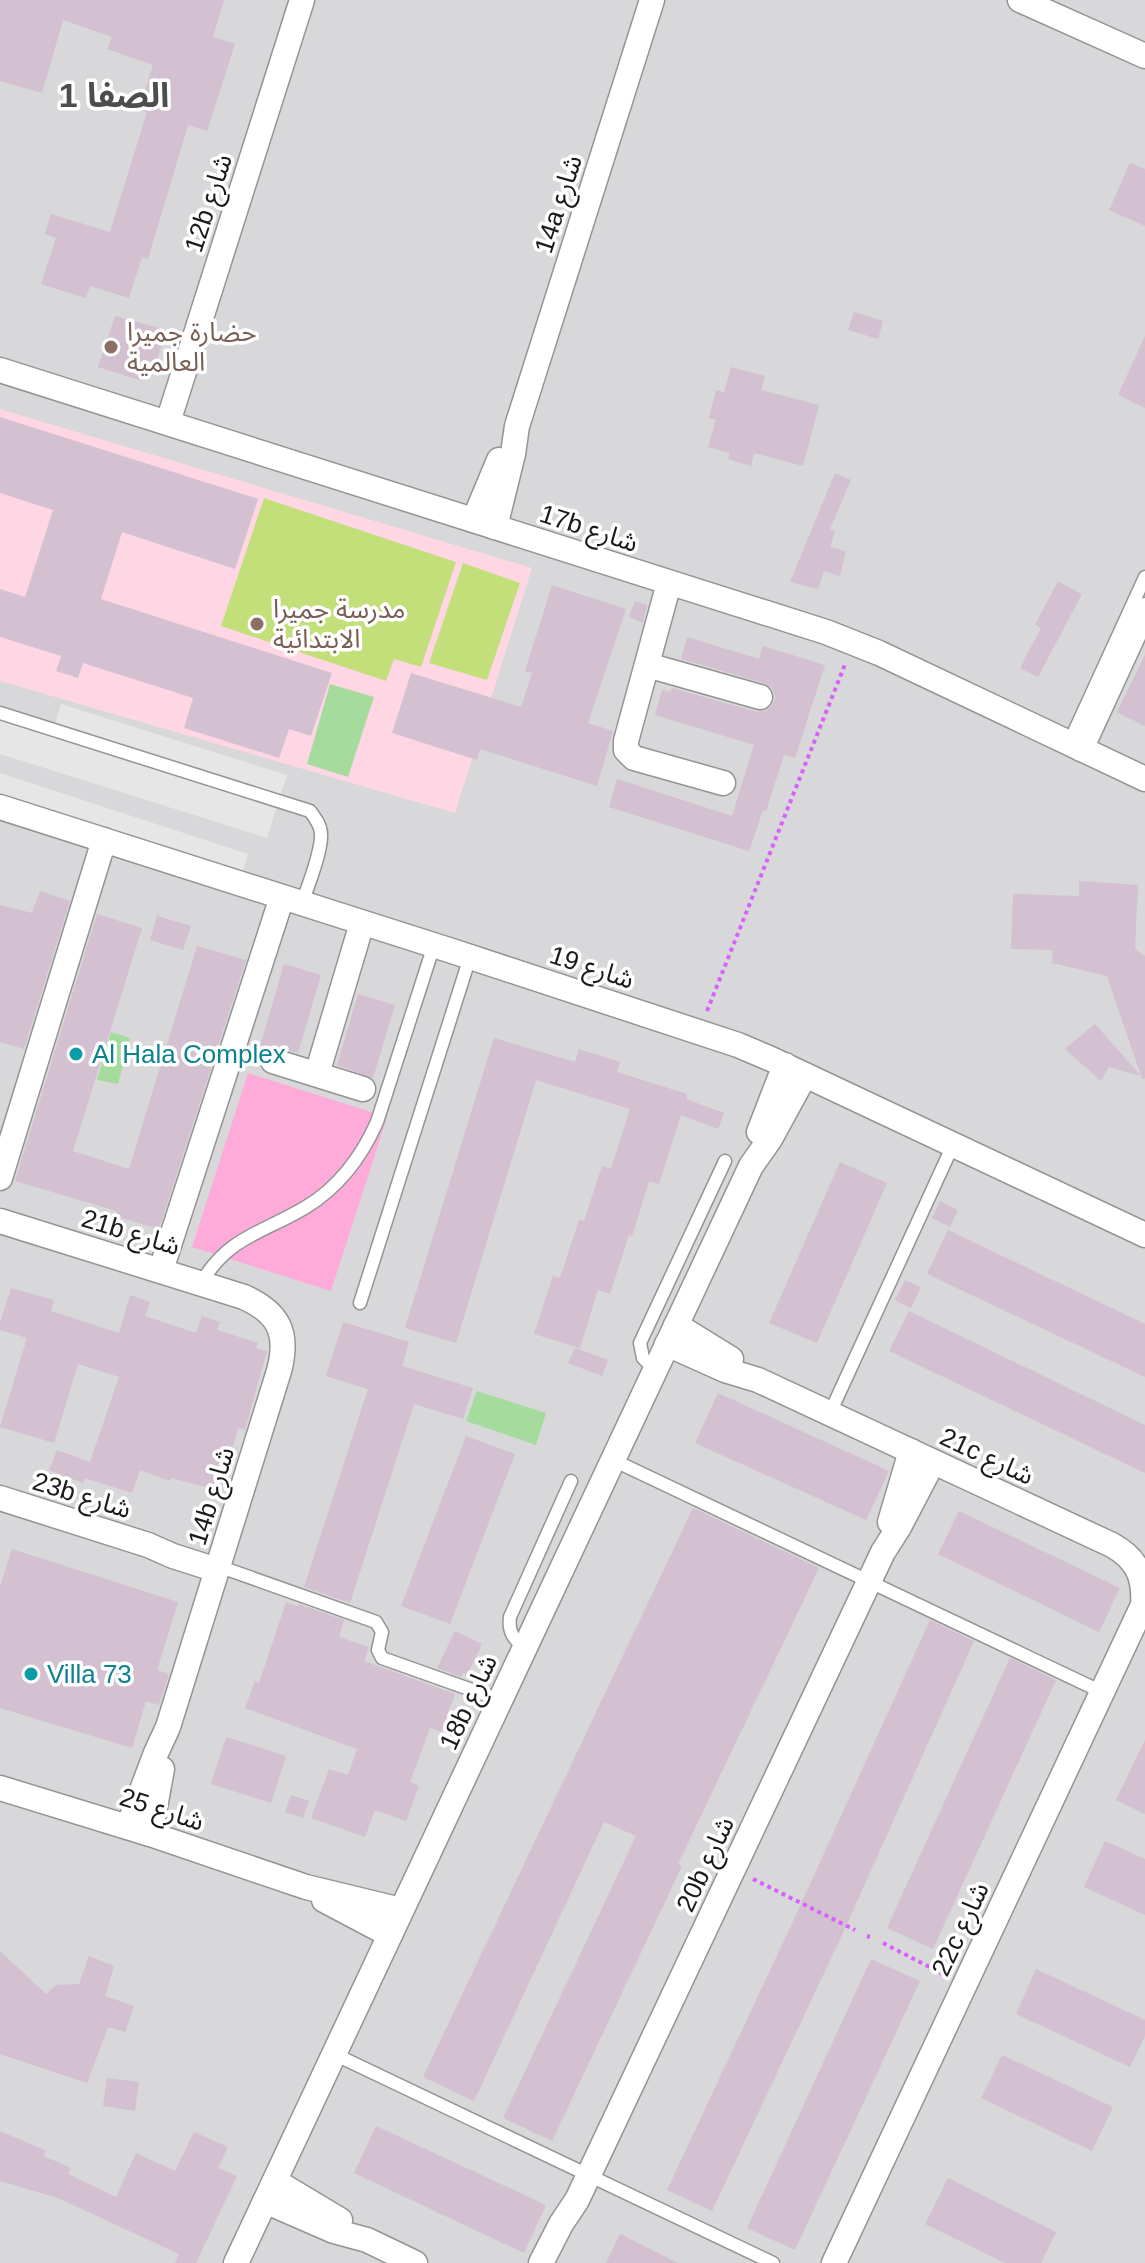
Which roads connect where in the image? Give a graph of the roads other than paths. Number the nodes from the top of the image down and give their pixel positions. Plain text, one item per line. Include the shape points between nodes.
1 (302, 0) edge
2 (652, 0) edge
3 (1040, 4) edge
4 (1145, 56) edge
5 (0, 370) edge
6 (168, 422) junction
7 (485, 524) junction
8 (1145, 577) edge
9 (669, 583) junction
10 (1145, 610) edge
11 (647, 665) junction
12 (760, 697) dead end
13 (0, 713) edge
14 (1075, 746) junction
15 (1145, 779) edge
16 (723, 783) dead end
17 (0, 807) edge
18 (104, 840) junction
19 (292, 900) junction
20 (362, 923) junction
21 (434, 945) junction
22 (470, 957) junction
23 (273, 1061) dead end
24 (795, 1070) junction
25 (317, 1074) junction
26 (363, 1089) dead end
27 (953, 1145) junction
28 (725, 1161) dead end
29 (0, 1178) edge
30 (0, 1221) edge
31 (1145, 1235) edge
32 (161, 1270) junction
33 (201, 1283) junction
34 (244, 1297) joint
35 (360, 1303) dead end
36 (672, 1335) junction
37 (655, 1370) junction
38 (830, 1413) junction
39 (911, 1451) junction
40 (613, 1460) junction
41 (933, 1462) junction
42 (571, 1481) dead end
43 (0, 1498) edge
44 (883, 1552) junction
45 (219, 1563) junction
46 (869, 1581) junction
47 (1136, 1619) joint
48 (525, 1647) junction
49 (1102, 1692) junction
50 (500, 1700) junction
51 (0, 1788) edge
52 (139, 1831) junction
53 (306, 1887) junction
54 (401, 1910) junction
55 (390, 1935) junction
56 (334, 2054) junction
57 (588, 2175) junction
58 (270, 2191) junction
59 (577, 2200) junction
60 (236, 2263) edge
61 (415, 2263) edge
62 (541, 2263) edge
63 (556, 2263) edge
64 (773, 2263) edge
65 (834, 2263) edge

1 - 6 street, 12b شارع
2 - 7 street, 14a شارع via 517,426 513,454
3 - 4 street
5 - 6 street, 17b شارع
6 - 7 street, 17b شارع
7 - 9 street, 17b شارع
8 - 14 lane
9 - 11 street
9 - 14 street, 17b شارع via 853,643
10 - 14 street
11 - 12 street
11 - 16 street via 625,745 628,754
13 - 19 lane via 310,811 322,833 320,845
14 - 15 street, 17b شارع
17 - 18 street, شارع 19
18 - 19 street, شارع 19
18 - 29 street
19 - 20 street, شارع 19
19 - 32 street
20 - 21 street, شارع 19
20 - 25 street
21 - 22 street, شارع 19
21 - 33 lane via 377,1122 355,1162 305,1208 229,1248
22 - 24 street, شارع 19 via 699,1031
22 - 35 lane
23 - 25 street
24 - 27 street, شارع 19
24 - 36 street, 18b شارع via 764,1148
25 - 26 street
27 - 31 street, شارع 19
27 - 38 lane
28 - 37 lane via 640,1343 643,1358
30 - 32 street, 21b شارع
32 - 33 street, 21b شارع
33 - 34 street, 21b شارع
34 - 45 street, 14b شارع via 271,1313 279,1326 283,1356
36 - 37 street, 18b شارع
36 - 38 street, 21c شارع via 725,1370
37 - 40 street, 18b شارع
38 - 39 street, 21c شارع
39 - 41 street, 21c شارع
39 - 44 street, 20b شارع
40 - 46 lane
40 - 48 street, 18b شارع
41 - 44 street, 20b شارع
41 - 47 street, 21c شارع via 1126,1553 1143,1577 1143,1605
42 - 48 lane via 510,1617 513,1638
43 - 45 street, 23b شارع
44 - 46 street, 20b شارع
45 - 50 lane via 376,1622 382,1632 382,1658
45 - 52 street, 14b شارع via 156,1753
46 - 49 lane
46 - 57 street, 20b شارع
47 - 49 street, 22c شارع
48 - 50 street, 18b شارع
49 - 65 street, 22c شارع
50 - 54 street, 18b شارع
51 - 52 street, شارع 25
52 - 53 street, شارع 25
53 - 54 street, شارع 25
53 - 55 street, شارع 25
54 - 55 street, 18b شارع
55 - 56 street, 18b شارع
56 - 57 lane
56 - 58 street, 18b شارع
57 - 59 street, 20b شارع
57 - 64 lane
58 - 60 street, 18b شارع
58 - 61 street via 334,2231
59 - 62 street, 20b شارع
59 - 63 street, 20b شارع

